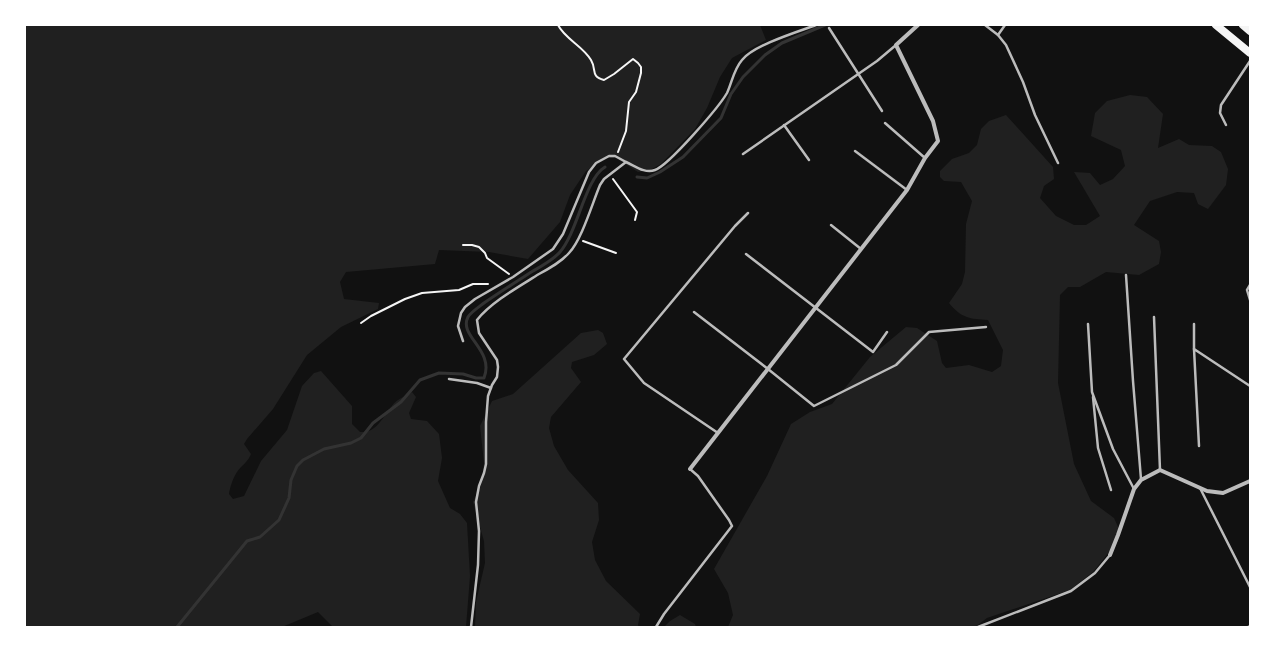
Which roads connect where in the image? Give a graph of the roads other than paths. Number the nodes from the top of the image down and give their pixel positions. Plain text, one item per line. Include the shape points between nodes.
1 (816, 25) edge
2 (918, 25) edge
3 (985, 25) edge
4 (1005, 25) edge
5 (1216, 25) edge
6 (1243, 25) edge
7 (829, 28) dead end
8 (1250, 31) edge
9 (998, 36) junction
10 (896, 45) junction
11 (1250, 53) edge
12 (1250, 61) edge
13 (858, 74) junction
14 (882, 111) dead end
15 (885, 123) dead end
16 (784, 125) junction
17 (1226, 125) dead end
18 (855, 151) dead end
19 (743, 154) dead end
20 (925, 158) junction
21 (809, 160) dead end
22 (626, 162) junction
23 (1058, 163) dead end
24 (907, 190) junction
25 (748, 213) dead end
26 (830, 225) dead end
27 (861, 249) junction
28 (746, 254) dead end
29 (1126, 275) dead end
30 (1250, 285) edge
31 (1250, 300) edge
32 (816, 307) junction
33 (694, 312) dead end
34 (1154, 317) dead end
35 (1088, 324) dead end
36 (1194, 324) dead end
37 (986, 327) dead end
38 (887, 332) dead end
39 (462, 341) dead end
40 (1194, 349) junction
41 (768, 369) junction
42 (449, 379) dead end
43 (1250, 386) edge
44 (491, 388) junction
45 (1092, 392) junction
46 (718, 433) junction
47 (1199, 446) dead end
48 (690, 468) joint
49 (1160, 470) junction
50 (1141, 480) junction
51 (1250, 481) edge
52 (1199, 487) junction
53 (1134, 489) junction
54 (1112, 490) dead end
55 (1110, 555) joint
56 (1250, 587) edge
57 (471, 627) edge
58 (656, 627) edge
59 (978, 627) edge

1 - 22 lane via 772,42 742,60 719,103 678,150 656,170 641,169
2 - 10 street
3 - 9 lane
4 - 9 lane
5 - 11 main road
6 - 8 main road
7 - 13 lane
9 - 23 lane via 1006,45
10 - 13 lane
10 - 20 street via 933,121 938,141
12 - 17 lane via 1221,105 1220,114
13 - 14 lane
13 - 16 lane
15 - 20 lane
16 - 19 lane
16 - 21 lane
18 - 24 lane
20 - 24 street
22 - 39 lane via 609,156 596,163 589,172 563,234 553,248 465,307 458,326
22 - 44 lane via 600,185 571,252 492,306 477,320 479,333 497,360 497,377
24 - 27 street
25 - 46 lane via 624,359 644,383
26 - 27 lane
27 - 32 street
28 - 32 lane
29 - 50 lane
30 - 31 lane via 1247,290
32 - 38 lane via 873,352
32 - 41 street
33 - 41 lane
34 - 49 lane
35 - 45 lane
36 - 40 lane
37 - 41 lane via 929,332 896,365 814,406
40 - 43 lane
40 - 47 lane
41 - 46 street
42 - 44 lane
44 - 57 lane via 487,407 486,464 478,486 476,502 479,530 478,565
45 - 53 lane via 1113,449
45 - 54 lane via 1098,448
46 - 48 street
48 - 58 lane via 732,526
49 - 50 street
49 - 52 street
50 - 53 street
51 - 52 street via 1223,493
52 - 56 lane
53 - 55 street
55 - 59 lane via 1095,573 1071,592

